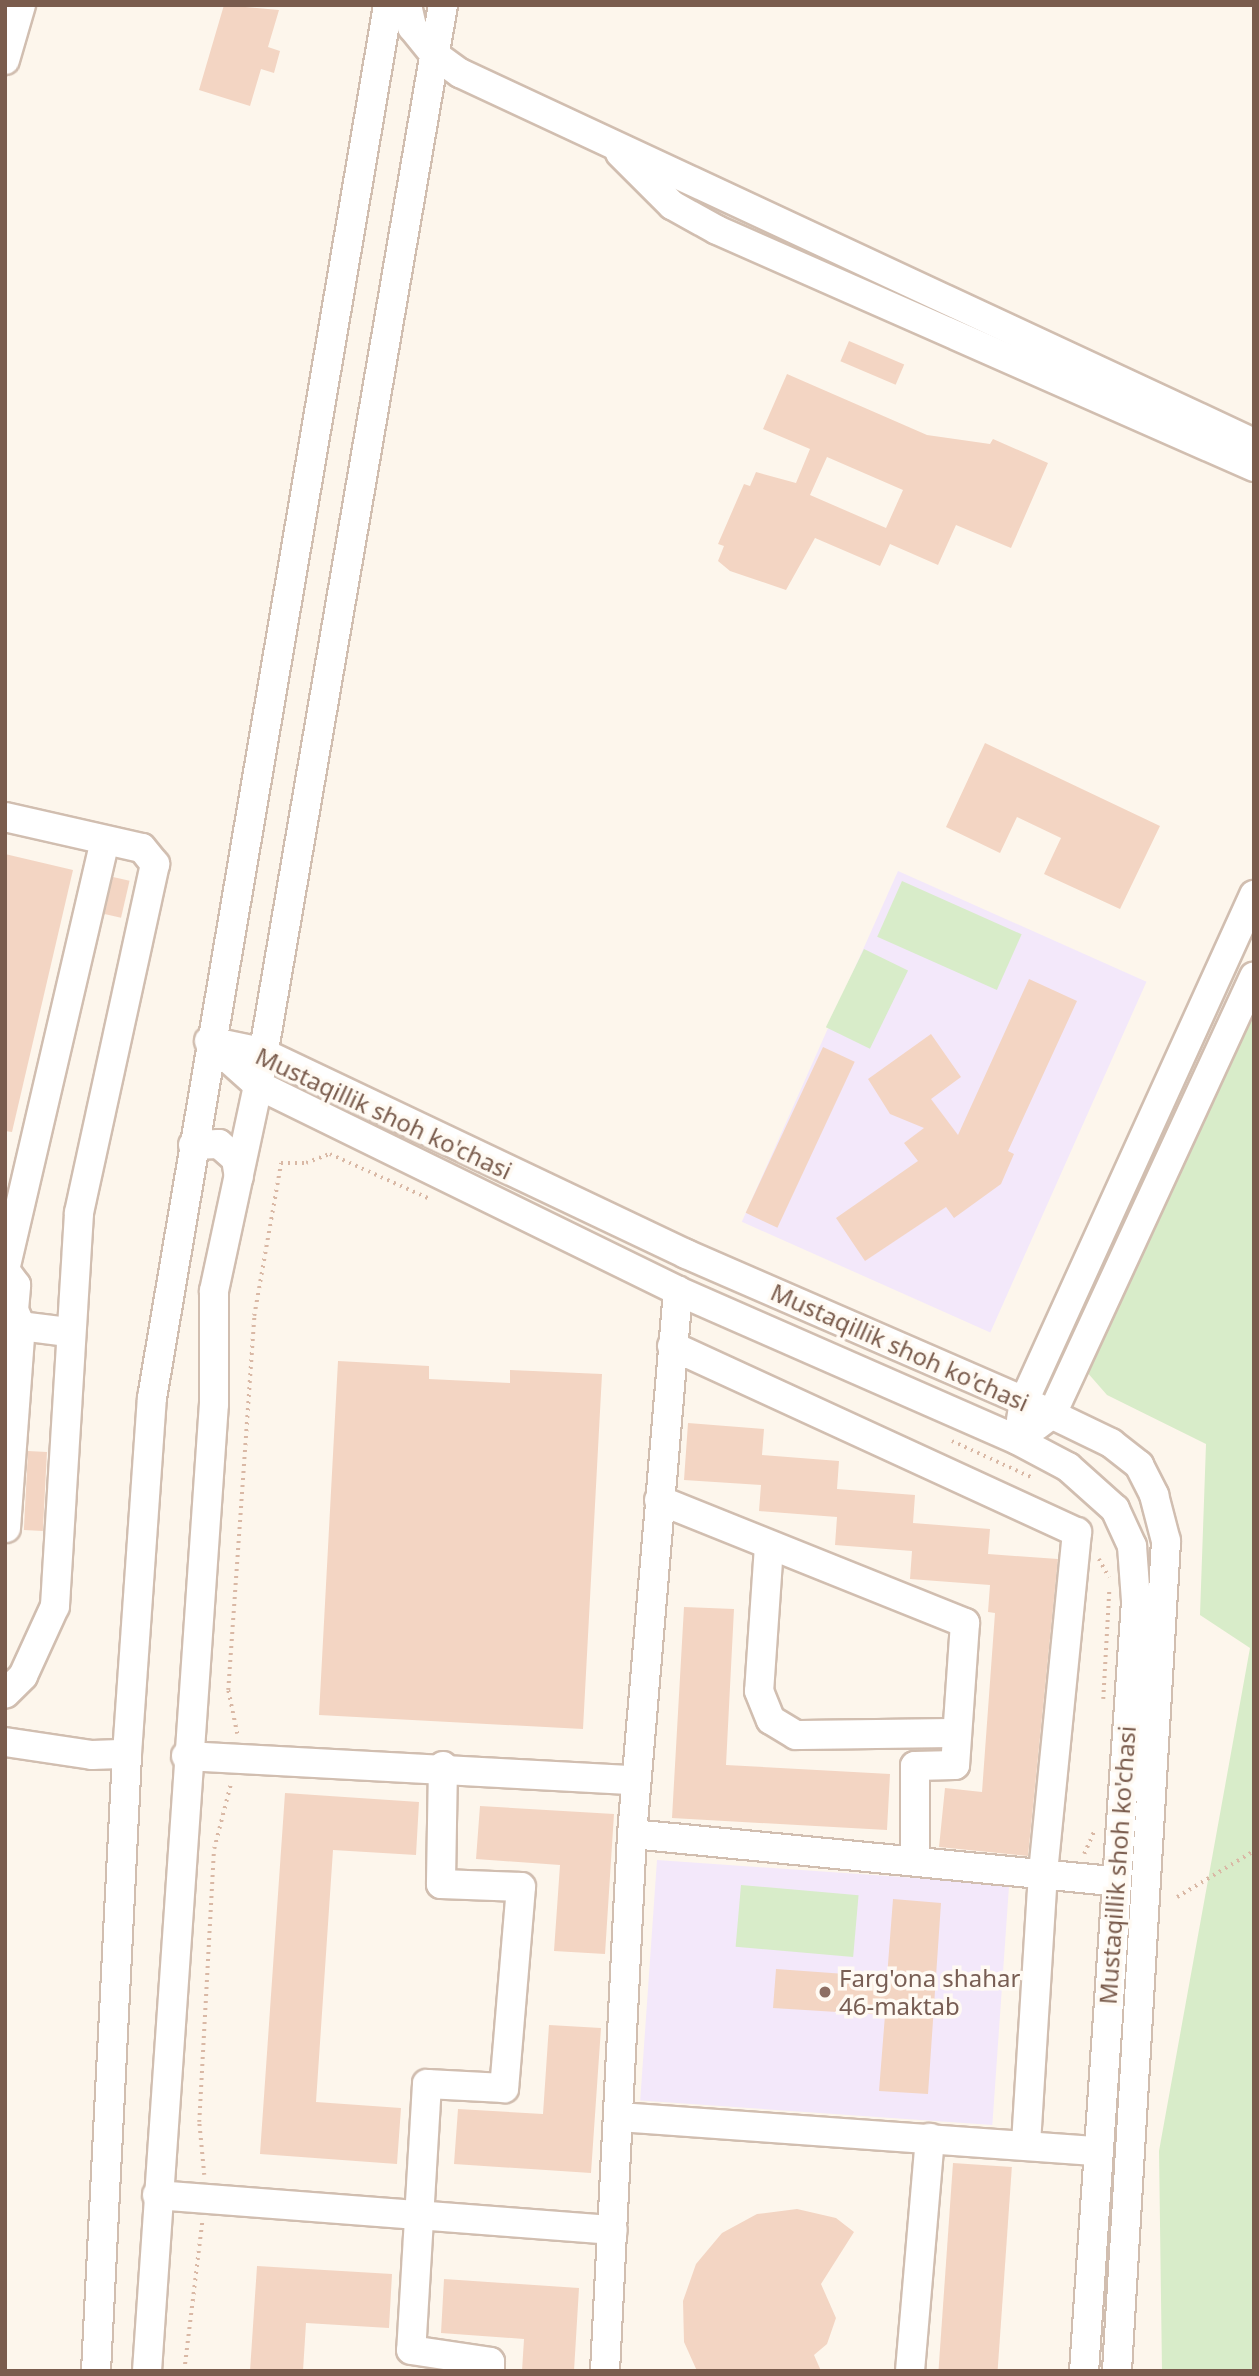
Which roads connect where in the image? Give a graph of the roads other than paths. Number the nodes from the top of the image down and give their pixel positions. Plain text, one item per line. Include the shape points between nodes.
1 (21, 5) edge
2 (388, 5) edge
3 (407, 5) edge
4 (443, 5) edge
5 (435, 55) junction
6 (5, 60) edge
7 (609, 142) junction
8 (1254, 443) edge
9 (1254, 467) edge
10 (5, 817) edge
11 (105, 840) junction
12 (1254, 895) edge
13 (1254, 976) edge
14 (209, 1041) junction
15 (261, 1052) junction
16 (258, 1085) junction
17 (192, 1145) junction
18 (239, 1177) junction
19 (678, 1291) junction
20 (21, 1326) junction
21 (68, 1332) junction
22 (673, 1346) junction
23 (1024, 1401) junction
24 (1052, 1414) junction
25 (1017, 1440) junction
26 (659, 1500) junction
27 (6, 1528) edge
28 (769, 1546) junction
29 (5, 1694) edge
30 (957, 1733) junction
31 (5, 1742) edge
32 (127, 1754) junction
33 (186, 1756) junction
34 (443, 1766) junction
35 (633, 1780) junction
36 (632, 1834) junction
37 (915, 1860) junction
38 (1043, 1873) junction
39 (1115, 1881) junction
40 (620, 2117) junction
41 (930, 2138) junction
42 (1026, 2143) junction
43 (1098, 2151) junction
44 (157, 2195) junction
45 (421, 2215) junction
46 (613, 2230) junction
47 (96, 2371) edge
48 (147, 2371) edge
49 (490, 2371) edge
50 (605, 2371) edge
51 (910, 2371) edge
52 (1084, 2371) edge
53 (1117, 2371) edge

1 - 6 street
2 - 14 street
3 - 5 street via 412,27
4 - 5 street
5 - 7 street via 460,73
5 - 15 street
7 - 8 street
7 - 9 street via 672,205 717,230
10 - 11 street
11 - 20 street via 5,1270 16,1285 14,1310
11 - 21 street via 142,848 155,864 79,1213
12 - 23 street
13 - 24 street
14 - 15 street, Mustaqillik shoh ko'chasi
14 - 16 street, Mustaqillik shoh ko'chasi
14 - 17 street
15 - 16 street
15 - 23 street, Mustaqillik shoh ko'chasi via 686,1254
16 - 18 street
16 - 19 street, Mustaqillik shoh ko'chasi
17 - 18 street via 219,1144 236,1159
17 - 32 street via 152,1398
18 - 33 street via 214,1292 214,1404
19 - 22 street
19 - 25 street, Mustaqillik shoh ko'chasi
20 - 21 street
20 - 27 street
21 - 29 street via 55,1606 23,1676
22 - 26 street
22 - 38 street via 1077,1532
23 - 24 street, Mustaqillik shoh ko'chasi
23 - 25 street
24 - 25 street
24 - 53 street, Mustaqillik shoh ko'chasi via 1111,1443 1139,1465 1154,1495 1166,1541
25 - 39 street, Mustaqillik shoh ko'chasi via 1068,1466 1115,1509 1132,1546 1136,1601
26 - 28 street
26 - 35 street
28 - 30 street via 965,1623
28 - 30 street via 759,1691 772,1720 796,1735
30 - 37 street via 955,1765 915,1766
31 - 32 street via 92,1755
32 - 47 street
33 - 34 street
33 - 44 street
34 - 35 street
34 - 45 street via 441,1884 521,1887 504,2088 427,2084
35 - 36 street
36 - 37 street
36 - 40 street
37 - 38 street
38 - 39 street
38 - 42 street
39 - 43 street, Mustaqillik shoh ko'chasi
40 - 41 street
40 - 46 street
41 - 42 street
41 - 51 street
42 - 43 street
43 - 52 street, Mustaqillik shoh ko'chasi
44 - 45 street
44 - 48 street
45 - 46 street
45 - 49 street via 411,2350 490,2362
46 - 50 street

